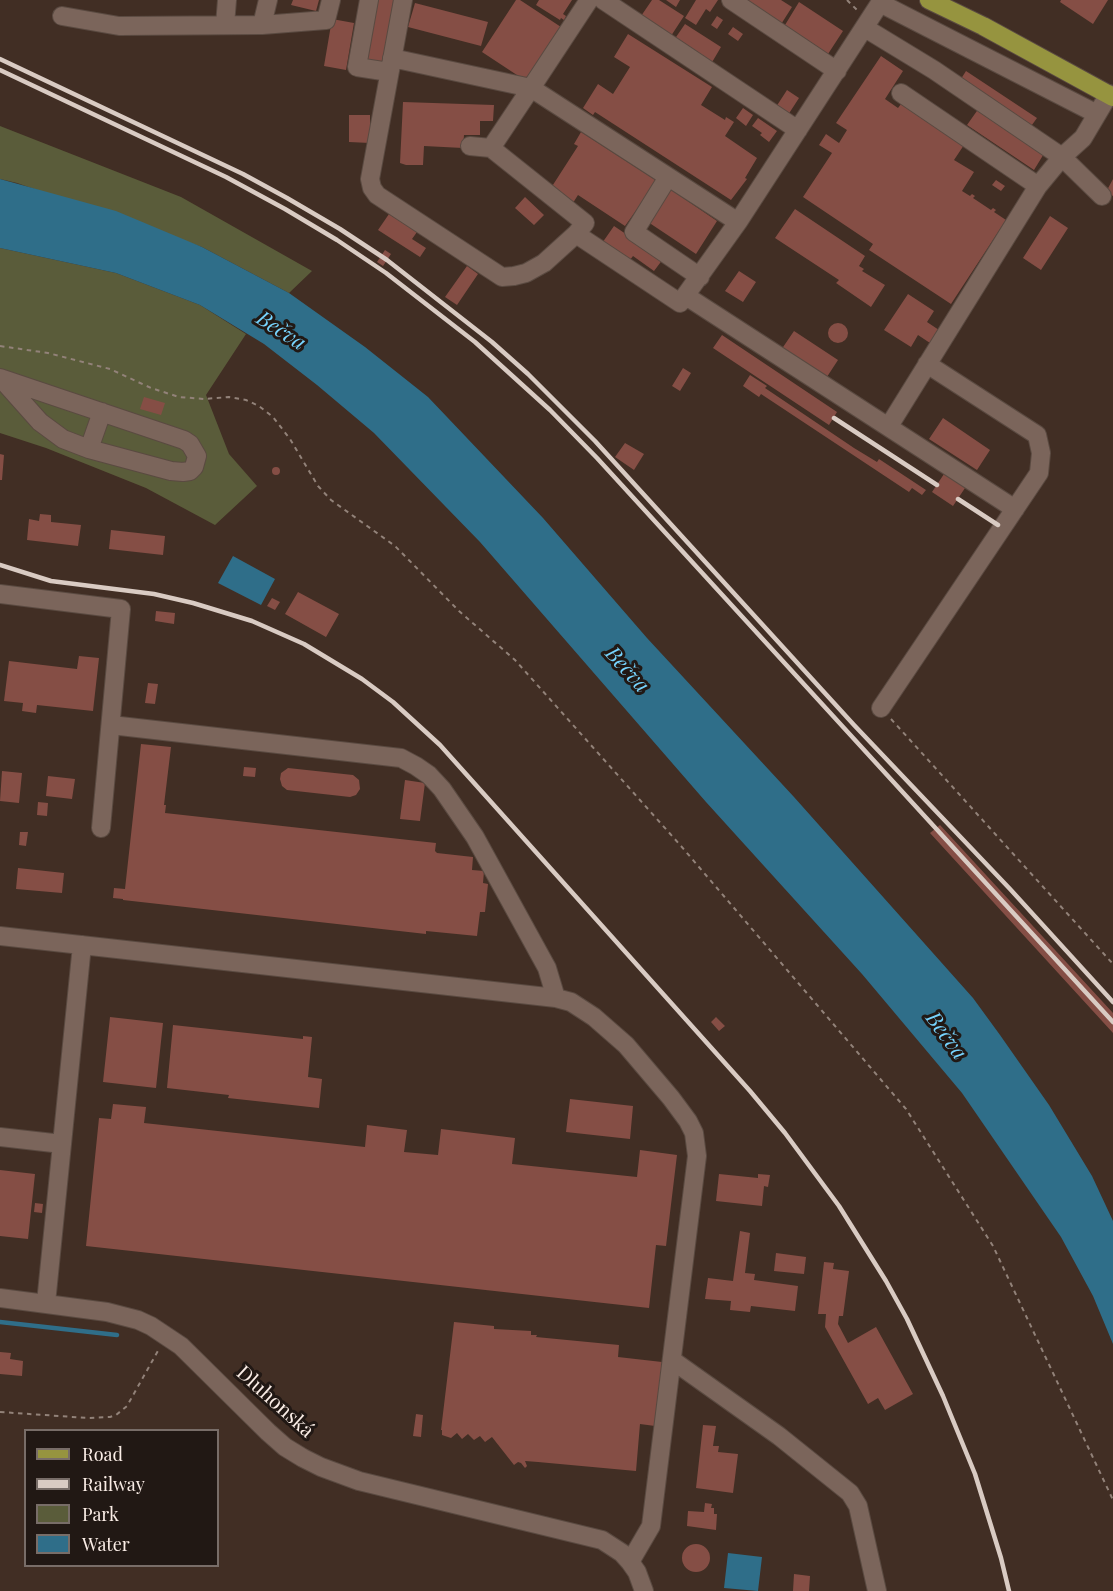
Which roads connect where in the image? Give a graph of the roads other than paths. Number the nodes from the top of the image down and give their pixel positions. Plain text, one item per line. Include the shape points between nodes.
1 (227, 0) edge
2 (268, 0) edge
3 (332, 0) edge
4 (369, 0) edge
5 (403, 0) edge
6 (589, 0) edge
7 (603, 0) edge
8 (731, 0) edge
9 (929, 0) edge
10 (881, 1) edge
11 (62, 16) dead end
12 (225, 25) junction
13 (262, 25) junction
14 (866, 28) junction
15 (391, 65) junction
16 (837, 71) junction
17 (531, 88) junction
18 (901, 93) dead end
19 (1111, 96) edge
20 (1097, 114) junction
21 (798, 130) junction
22 (470, 146) dead end
23 (491, 148) junction
24 (1062, 158) junction
25 (668, 177) junction
26 (1038, 186) junction
27 (1102, 196) dead end
28 (738, 222) junction
29 (576, 234) junction
30 (700, 277) junction
31 (686, 296) junction
32 (927, 364) junction
33 (0, 379) edge
34 (102, 412) junction
35 (889, 426) junction
36 (89, 449) junction
37 (1015, 509) junction
38 (0, 594) edge
39 (881, 708) road end
40 (111, 725) junction
41 (101, 828) dead end
42 (0, 936) edge
43 (82, 945) junction
44 (556, 998) junction
45 (0, 1137) edge
46 (62, 1144) junction
47 (0, 1298) edge
48 (46, 1303) junction
49 (672, 1360) junction
50 (630, 1562) junction
51 (644, 1591) edge
52 (878, 1591) edge

1 - 12 street
2 - 13 street
3 - 13 street via 326,20
4 - 15 street via 357,67
5 - 15 street
6 - 17 street
7 - 21 street
8 - 16 street
9 - 19 main road
10 - 14 street
10 - 20 street
11 - 12 street via 119,26
12 - 13 street
14 - 16 street
14 - 24 street
15 - 17 street
15 - 29 street via 370,178 377,195 502,277 526,273 544,263
16 - 21 street
17 - 23 street
17 - 25 street
18 - 26 street
19 - 20 street
20 - 24 street via 1083,138
21 - 28 street
22 - 23 street
23 - 29 street via 585,223
24 - 26 street
24 - 27 street
25 - 28 street
25 - 30 street via 634,232
26 - 32 street
28 - 30 street
29 - 31 street via 680,303
30 - 31 street
31 - 35 street
32 - 35 street
32 - 37 street via 1036,435 1041,453 1039,473
33 - 34 street
33 - 36 street via 52,432
34 - 36 street
34 - 36 street via 184,440 195,450 196,462 190,471 183,472
35 - 37 street
37 - 39 street
38 - 40 street via 121,609
40 - 41 street
40 - 44 street via 400,758 416,766 442,789 475,837 546,968
42 - 43 street
43 - 44 street
43 - 46 street
44 - 49 street via 571,1002 594,1017 626,1045 671,1098 694,1133 697,1156
45 - 46 street
46 - 48 street
47 - 48 street, Dluhonská
48 - 50 street, Dluhonská via 123,1315 151,1326 195,1358 285,1447 321,1467 359,1481 591,1536 613,1546
49 - 50 street via 651,1526
49 - 52 street via 779,1436 850,1493 858,1506
50 - 51 street

